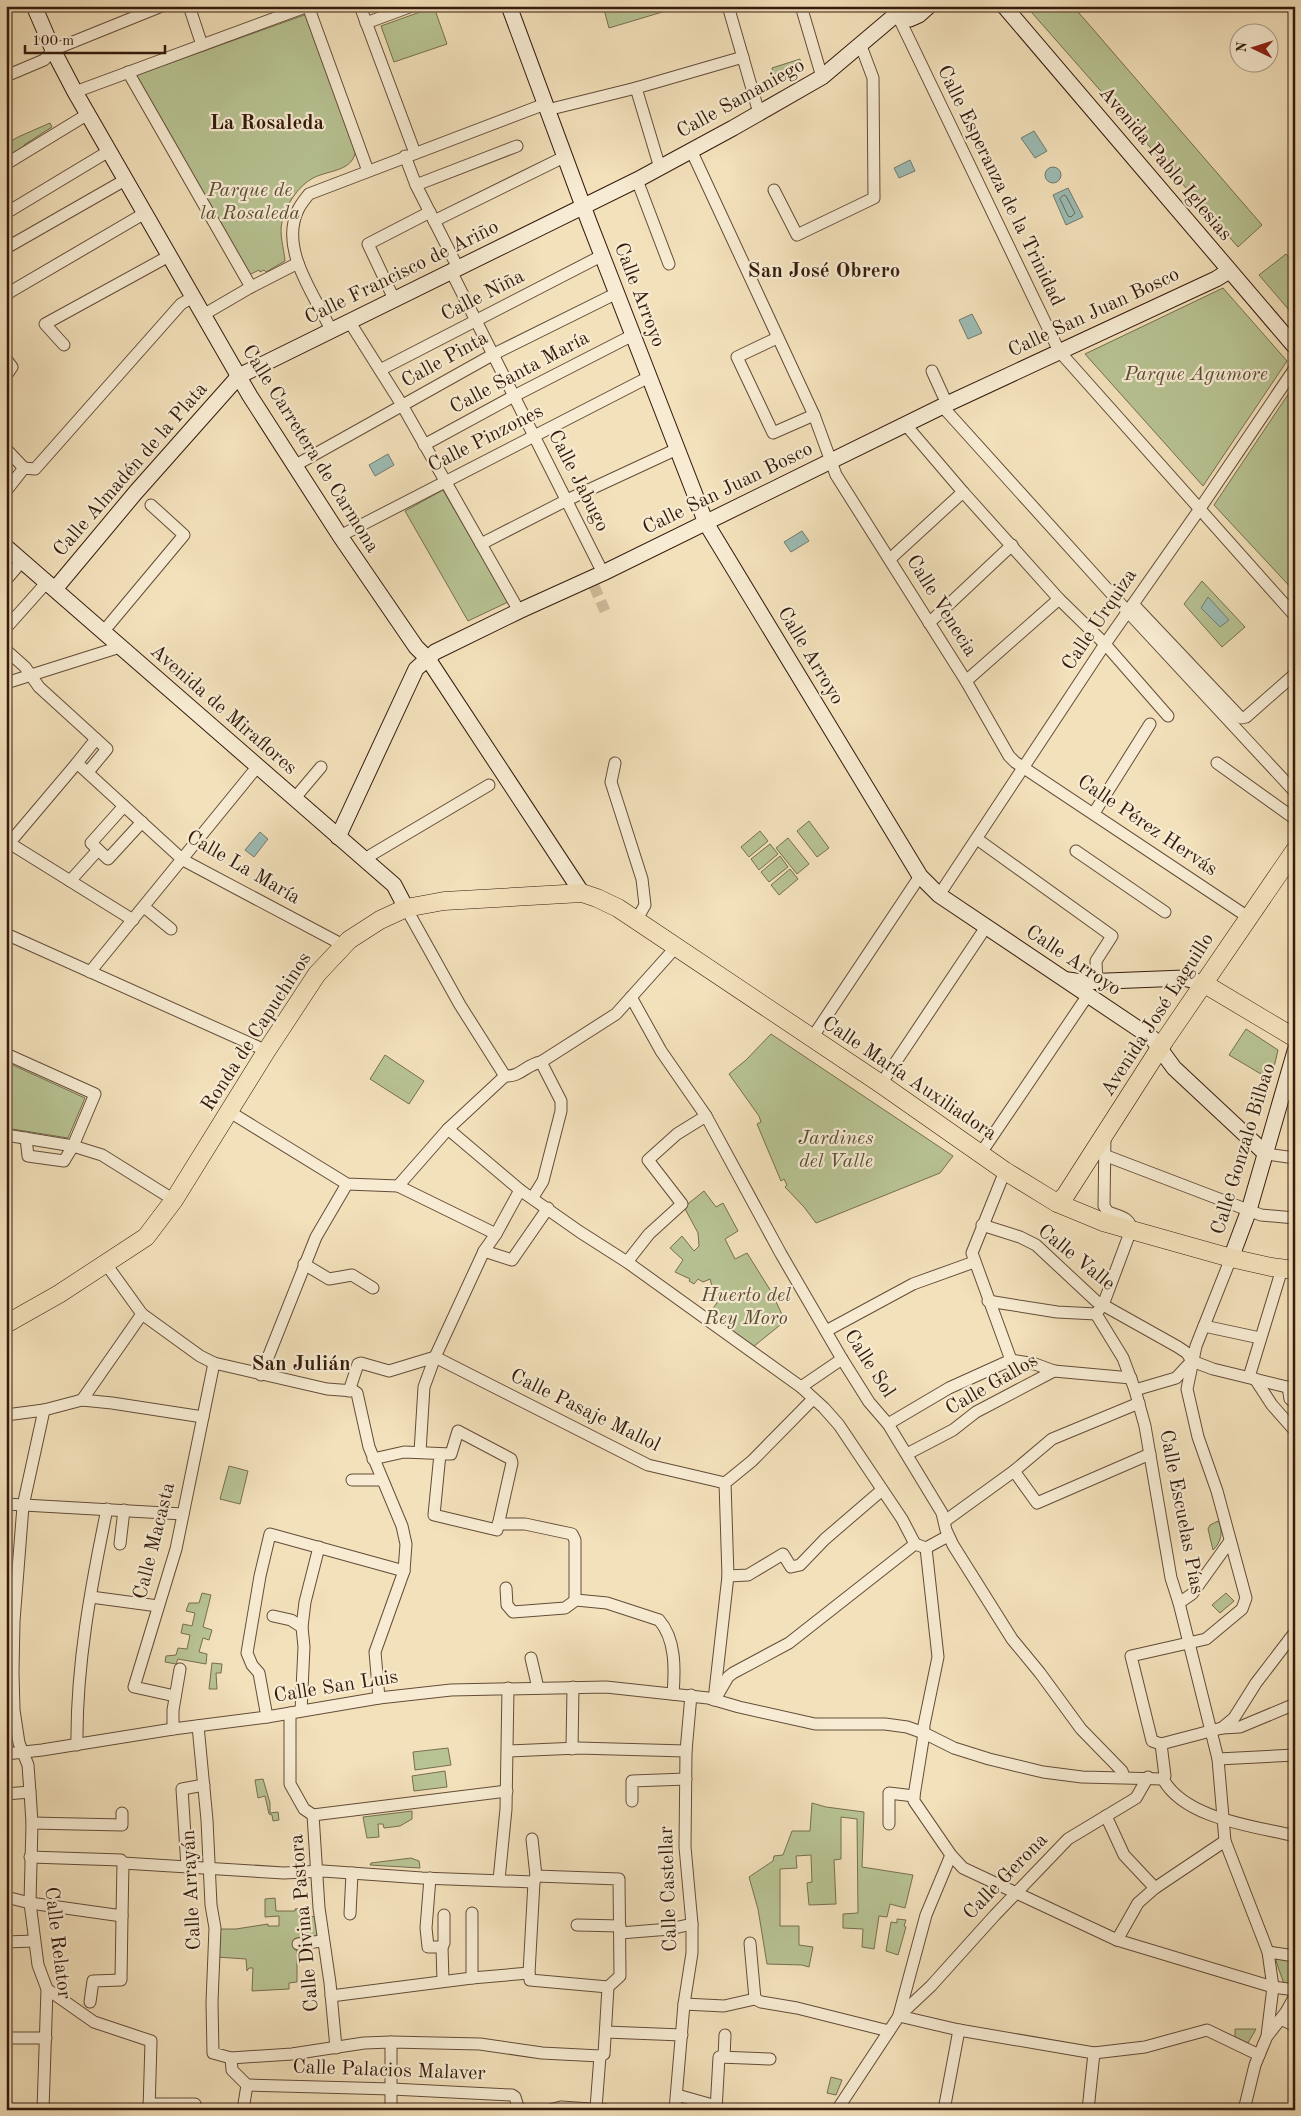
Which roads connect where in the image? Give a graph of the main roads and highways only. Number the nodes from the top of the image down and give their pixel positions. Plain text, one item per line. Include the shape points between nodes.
1 (34, 6) edge
2 (509, 6) edge
3 (929, 6) edge
4 (1004, 6) edge
5 (899, 8) edge
6 (583, 206) junction
7 (1229, 271) junction
8 (1295, 347) edge
9 (239, 376) junction
10 (706, 523) junction
11 (6, 547) edge
12 (51, 586) junction
13 (428, 659) junction
14 (338, 837) junction
15 (1295, 850) edge
16 (579, 889) junction
17 (406, 908) junction
18 (1061, 978) junction
19 (1203, 983) junction
20 (1295, 1038) edge
21 (1160, 1048) junction
22 (1295, 1051) edge
23 (1266, 1154) junction
24 (1061, 1200) junction
25 (1231, 1258) junction
26 (1288, 1270) edge
27 (6, 1324) edge

1 - 9 main road, Calle Carretera de Carmona via 75,92
2 - 6 main road, Calle Arroyo
3 - 5 main road via 919,16 910,19
4 - 7 main road, Avenida Pablo Iglesias
5 - 6 main road, Calle Samaniego via 822,77 660,168
6 - 9 main road, Calle Francisco de Ariño via 523,240 454,269
6 - 10 main road, Calle Arroyo
7 - 8 main road, Avenida Pablo Iglesias
7 - 10 main road, Calle San Juan Bosco via 944,405
9 - 12 main road, Calle Almadén de la Plata
9 - 13 main road, Calle Carretera de Carmona via 340,536 416,647
10 - 13 main road, Calle San Juan Bosco via 596,579 519,611 435,652
10 - 18 main road, Calle Arroyo via 920,876 939,895
11 - 12 main road, Avenida de Miraflores
12 - 14 main road, Avenida de Miraflores
13 - 14 main road, Calle San Juan Bosco via 416,670
13 - 16 main road, Calle Carretera de Carmona
14 - 17 main road, Avenida de Miraflores via 394,885
15 - 19 main road, Avenida José Laguillo
16 - 17 main road, Ronda de Capuchinos via 444,901
16 - 24 main road, Calle María Auxiliadora via 637,919 1005,1171
17 - 27 main road, Ronda de Capuchinos via 380,920 343,945 317,974 174,1200 146,1238
18 - 19 main road via 1077,981 1184,978
18 - 21 main road, Calle Arroyo via 1152,1038
19 - 20 main road
19 - 21 main road, Avenida José Laguillo
21 - 23 main road, Calle Arroyo via 1174,1068
21 - 24 main road, Avenida José Laguillo
22 - 23 main road, Calle Gonzalo Bilbao
23 - 25 main road, Calle Gonzalo Bilbao
24 - 25 main road, Calle María Auxiliadora
25 - 26 main road, Calle María Auxiliadora

